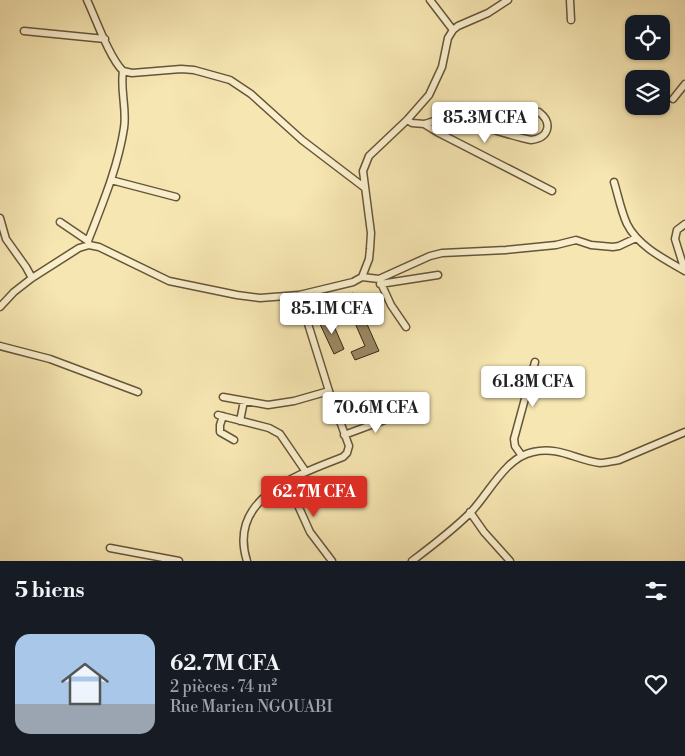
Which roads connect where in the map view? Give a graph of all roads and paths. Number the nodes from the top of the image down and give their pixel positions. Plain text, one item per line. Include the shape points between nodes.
1 (87, 0) edge
2 (430, 0) edge
3 (508, 0) edge
4 (570, 0) edge
5 (571, 20) dead end
6 (453, 30) junction
7 (24, 31) dead end
8 (105, 38) junction
9 (123, 71) junction
10 (685, 84) edge
11 (673, 99) dead end
12 (539, 112) dead end
13 (407, 120) junction
14 (424, 124) junction
15 (111, 180) junction
16 (614, 182) dead end
17 (365, 188) junction
18 (552, 191) dead end
19 (176, 197) dead end
20 (0, 218) edge
21 (60, 222) dead end
22 (685, 224) edge
23 (636, 238) junction
24 (88, 243) junction
25 (685, 271) edge
26 (438, 275) dead end
27 (362, 277) junction
28 (32, 278) junction
29 (380, 281) junction
30 (299, 295) junction
31 (0, 307) edge
32 (406, 327) dead end
33 (0, 346) edge
34 (535, 362) dead end
35 (329, 391) junction
36 (138, 392) dead end
37 (223, 396) dead end
38 (244, 401) junction
39 (401, 414) dead end
40 (240, 421) junction
41 (685, 432) edge
42 (344, 435) junction
43 (234, 440) dead end
44 (522, 456) junction
45 (306, 472) junction
46 (287, 481) junction
47 (470, 512) junction
48 (110, 548) dead end
49 (421, 554) junction
50 (179, 561) edge
51 (247, 561) edge
52 (332, 561) edge
53 (412, 561) edge
54 (426, 561) edge
55 (510, 561) edge

1 - 8 street
2 - 6 street
3 - 6 street
4 - 5 street
6 - 13 street via 437,80 425,101
7 - 8 street
8 - 9 street
9 - 15 street via 124,126
9 - 17 street via 194,70 230,80
10 - 11 street
12 - 14 street via 547,121 547,129 540,139 524,139 458,121 438,120
13 - 14 street
13 - 17 street via 369,156 363,171
14 - 18 street
15 - 19 street
15 - 24 street
16 - 23 street via 627,224
17 - 27 street via 370,233 369,259
20 - 28 street via 6,239
21 - 24 street
22 - 25 street via 677,230 675,239
23 - 25 street
23 - 29 street via 613,247 576,240 506,250 442,253
24 - 28 street
24 - 30 street via 181,284 260,298
26 - 29 street
27 - 29 street
27 - 30 street
28 - 31 street
29 - 32 street
30 - 35 street
33 - 36 street via 50,359
34 - 44 street via 514,439
35 - 38 street via 280,404
35 - 42 street
37 - 38 street
38 - 40 street
39 - 42 street
40 - 43 street via 220,415 220,432
40 - 45 street via 280,434
41 - 44 street via 609,462 600,463 561,451 546,450
42 - 45 street via 349,446 343,457
44 - 47 street via 509,466
45 - 46 street
46 - 51 street via 258,502 245,524
46 - 52 street via 310,532
47 - 49 street
47 - 55 street
48 - 50 street
49 - 53 street
49 - 54 street

